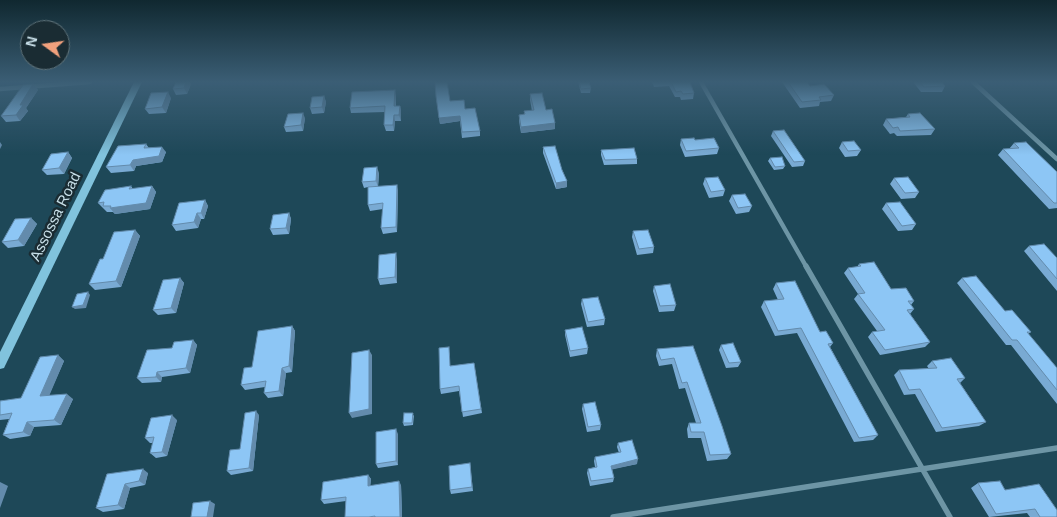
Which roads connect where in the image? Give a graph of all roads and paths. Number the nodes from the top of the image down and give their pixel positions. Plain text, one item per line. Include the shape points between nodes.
1 (127, 106) edge
2 (715, 106) edge
3 (999, 106) edge
4 (1057, 159) edge
5 (0, 364) edge
6 (1057, 448) edge
7 (921, 469) junction
8 (613, 517) edge
9 (950, 517) edge

1 - 5 street, Assossa Road
2 - 7 street
3 - 4 street
6 - 7 street
7 - 8 street
7 - 9 street

